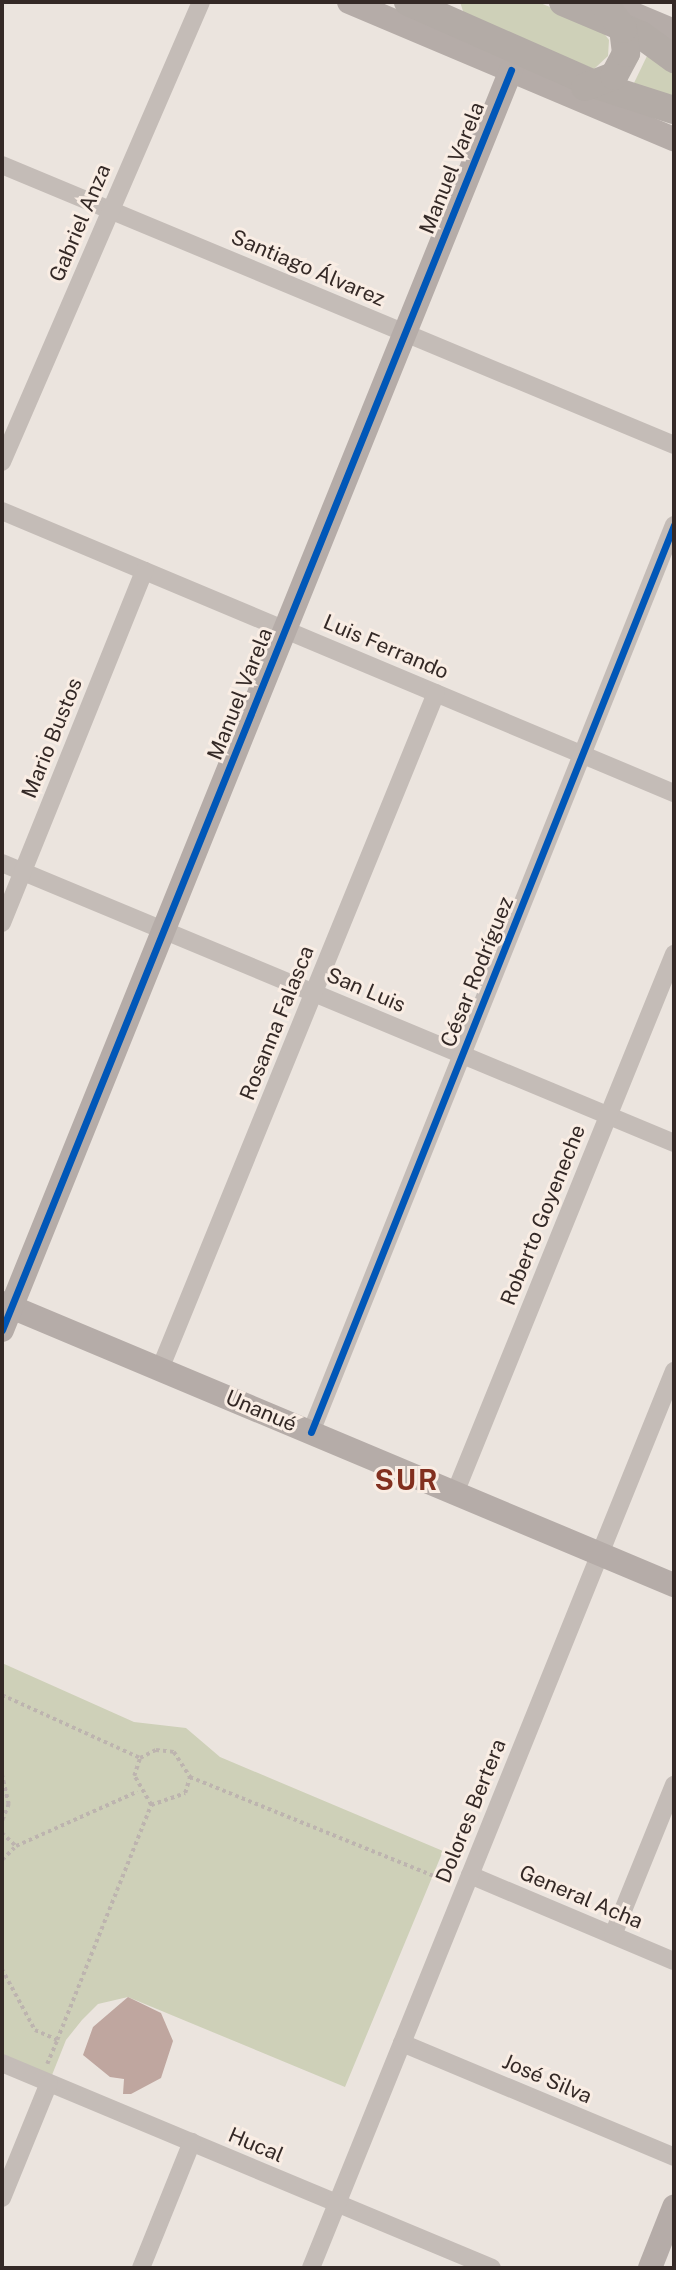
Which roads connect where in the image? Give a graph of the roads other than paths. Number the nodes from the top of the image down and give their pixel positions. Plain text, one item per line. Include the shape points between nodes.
1 (201, 2) edge
2 (348, 2) edge
3 (408, 2) edge
4 (563, 2) edge
5 (604, 2) edge
6 (448, 13) edge
7 (621, 27) junction
8 (674, 31) edge
9 (470, 53) junction
10 (674, 59) edge
11 (510, 70) junction
12 (596, 85) junction
13 (562, 92) junction
14 (674, 110) edge
15 (674, 139) edge
16 (2, 165) edge
17 (110, 211) junction
18 (405, 333) junction
19 (674, 445) edge
20 (2, 462) edge
21 (2, 511) edge
22 (674, 525) edge
23 (144, 571) junction
24 (285, 630) junction
25 (436, 693) junction
26 (582, 755) junction
27 (674, 793) edge
28 (2, 863) edge
29 (22, 872) junction
30 (2, 923) edge
31 (163, 931) junction
32 (674, 954) edge
33 (314, 993) junction
34 (462, 1055) junction
35 (608, 1116) junction
36 (674, 1143) edge
37 (7, 1305) edge
38 (2, 1330) edge
39 (160, 1369) junction
40 (674, 1371) edge
41 (311, 1433) junction
42 (455, 1493) junction
43 (600, 1554) junction
44 (674, 1585) edge
45 (674, 1786) edge
46 (467, 1882) junction
47 (614, 1935) junction
48 (674, 1961) edge
49 (402, 2043) junction
50 (2, 2063) edge
51 (49, 2083) junction
52 (192, 2143) junction
53 (674, 2157) edge
54 (2, 2198) edge
55 (337, 2203) junction
56 (674, 2207) edge
57 (486, 2267) edge
58 (141, 2268) edge
59 (311, 2268) edge
60 (650, 2268) edge

1 - 17 street, Gabriel Anza
2 - 9 street
3 - 6 main road
4 - 7 main road
5 - 7 main road
5 - 8 street
6 - 9 main road
6 - 12 main road
7 - 10 main road
7 - 12 main road via 624,62
9 - 11 street
11 - 13 street
11 - 18 street, Manuel Varela
12 - 13 main road
12 - 14 main road
13 - 15 street
16 - 17 street, Santiago Álvarez
17 - 18 street, Santiago Álvarez
17 - 20 street, Gabriel Anza
18 - 19 street, Santiago Álvarez
18 - 24 street, Manuel Varela
21 - 23 street, Luis Ferrando
22 - 26 street, César Rodríguez
23 - 24 street, Luis Ferrando
23 - 29 street, Mario Bustos
24 - 25 street, Luis Ferrando
24 - 31 street, Manuel Varela
25 - 26 street, Luis Ferrando
25 - 33 street, Rosanna Falasca
26 - 27 street, Luis Ferrando
26 - 34 street, César Rodríguez
28 - 29 street, San Luis
29 - 30 street, Mario Bustos
29 - 31 street, San Luis
31 - 33 street, San Luis
31 - 37 street, Manuel Varela
32 - 35 street, Roberto Goyeneche
33 - 34 street, San Luis
33 - 39 street, Rosanna Falasca
34 - 35 street, San Luis
34 - 41 street, César Rodríguez
35 - 36 street, San Luis
35 - 42 street, Roberto Goyeneche
37 - 38 street, Manuel Varela
37 - 39 street, Unanué
39 - 41 street, Unanué
40 - 43 street, Dolores Bertera
41 - 42 street, Unanué
42 - 43 street, Unanué
43 - 44 street, Unanué
43 - 46 street, Dolores Bertera
45 - 47 street
46 - 47 street, General Acha
46 - 49 street, Dolores Bertera
47 - 48 street, General Acha
49 - 53 street, José Silva
49 - 55 street, Dolores Bertera
50 - 51 street, Hucal
51 - 52 street, Hucal
51 - 54 street
52 - 55 street, Hucal
52 - 58 street
55 - 57 street, Hucal
55 - 59 street, Dolores Bertera
56 - 60 street

